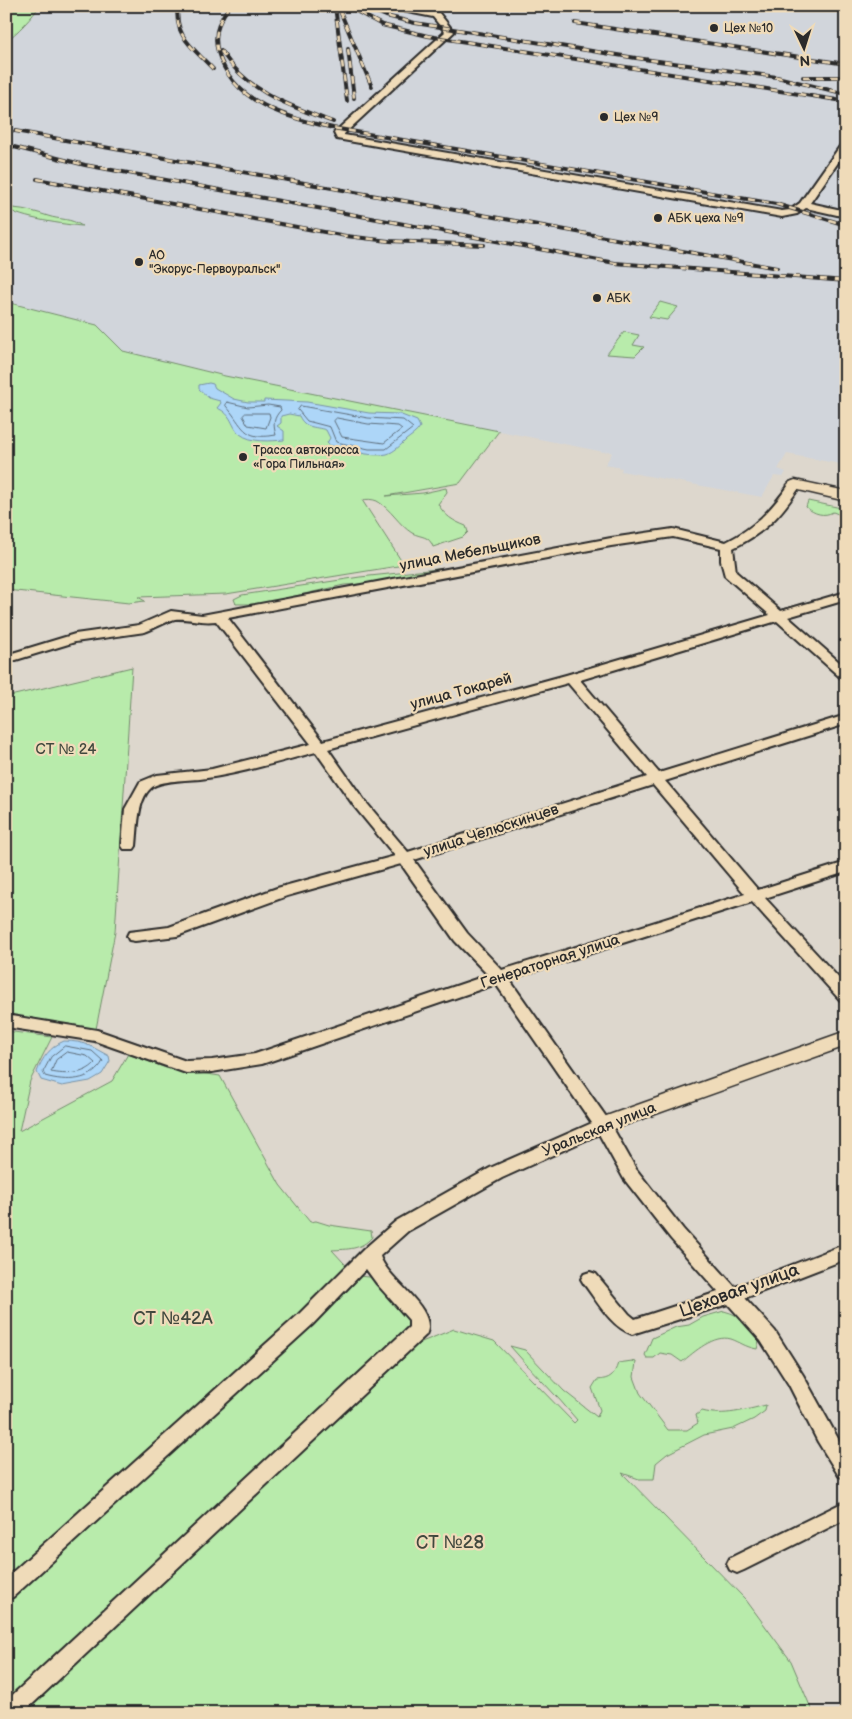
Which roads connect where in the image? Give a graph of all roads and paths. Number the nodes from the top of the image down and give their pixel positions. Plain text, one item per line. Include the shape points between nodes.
1 (381, 6) edge
2 (846, 144) edge
3 (804, 205) junction
4 (846, 214) edge
5 (795, 485) joint
6 (846, 496) edge
7 (727, 546) junction
8 (846, 596) edge
9 (779, 615) junction
10 (219, 616) junction
11 (6, 659) edge
12 (846, 676) edge
13 (571, 678) junction
14 (846, 719) edge
15 (319, 746) junction
16 (656, 778) junction
17 (129, 846) dead end
18 (405, 858) junction
19 (846, 866) edge
20 (754, 895) junction
21 (135, 936) dead end
22 (499, 977) junction
23 (846, 996) edge
24 (6, 1021) edge
25 (846, 1038) edge
26 (603, 1125) junction
27 (846, 1251) edge
28 (370, 1254) junction
29 (590, 1279) dead end
30 (733, 1295) junction
31 (846, 1470) edge
32 (846, 1509) edge
33 (737, 1564) dead end
34 (6, 1591) edge
35 (8, 1713) edge

1 - 3 street via 436,15 450,32 342,129 339,135 342,138 770,213 787,214
2 - 3 street
3 - 4 street
5 - 6 street
5 - 7 street via 767,522
7 - 9 street via 730,573
7 - 10 street, улица Мебельщиков via 673,533
8 - 9 street, улица Токарей
9 - 12 street
9 - 13 street, улица Токарей
10 - 11 street, улица Мебельщиков via 171,615 144,629 86,636
10 - 15 street
13 - 15 street, улица Токарей
13 - 16 street
14 - 16 street, улица Челюскинцев
15 - 17 street, улица Токарей via 255,764 150,782 132,809
15 - 18 street via 359,803
16 - 18 street, улица Челюскинцев
16 - 20 street
18 - 21 street, улица Челюскинцев via 282,892 171,932
18 - 22 street via 461,937
19 - 20 street, Генераторная улица
20 - 22 street, Генераторная улица
20 - 23 street
22 - 24 street, Генераторная улица via 256,1060 212,1066 186,1067 97,1036
22 - 26 street
25 - 26 street, Уральская улица
26 - 28 street, Уральская улица via 496,1174 402,1226
26 - 30 street via 630,1174 677,1234
27 - 30 street, Цеховая улица
28 - 34 street, Уральская улица via 305,1320
28 - 35 street via 374,1267 418,1318 419,1330
29 - 30 street, Цеховая улица via 632,1327
30 - 31 street via 768,1336
32 - 33 street

